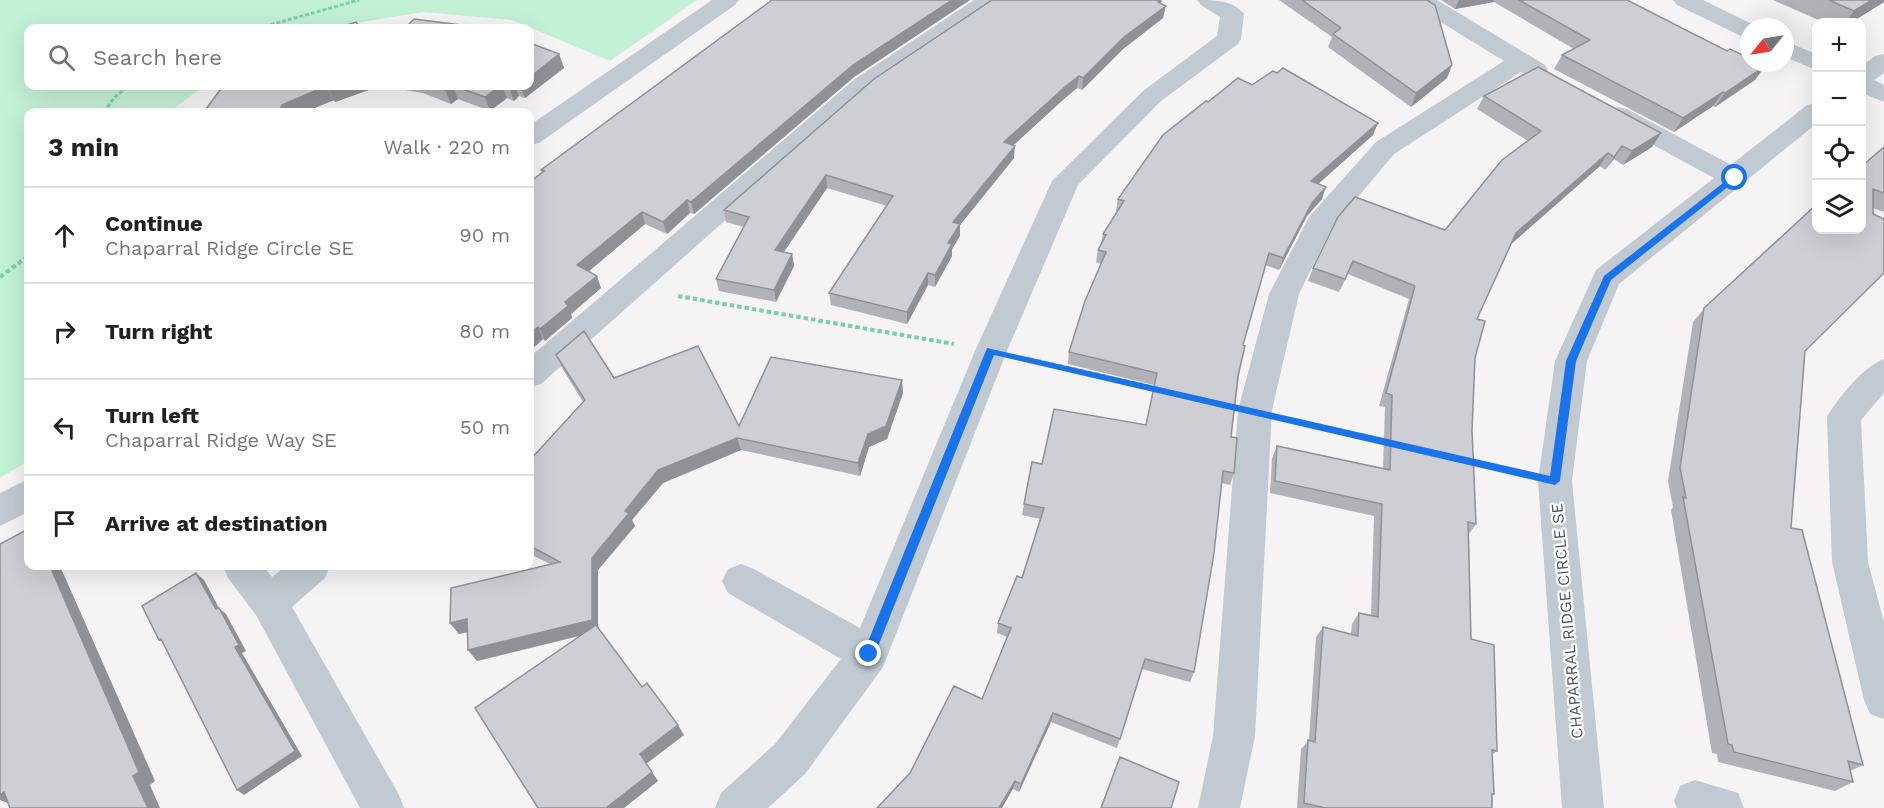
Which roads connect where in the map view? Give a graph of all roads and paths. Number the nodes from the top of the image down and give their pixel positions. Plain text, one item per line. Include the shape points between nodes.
1 (359, 0) edge
2 (727, 0) edge
3 (990, 0) edge
4 (1209, 0) edge
5 (1421, 0) edge
6 (1685, 0) edge
7 (273, 24) edge
8 (1740, 27) edge
9 (1794, 52) edge
10 (1812, 61) edge
11 (1884, 61) edge
12 (1520, 62) junction
13 (1866, 74) edge
14 (1561, 84) edge
15 (1866, 86) edge
16 (123, 90) edge
17 (1884, 93) edge
18 (1602, 106) edge
19 (107, 108) edge
20 (1812, 114) edge
21 (534, 134) edge
22 (1735, 178) junction
23 (24, 259) edge
24 (0, 277) edge
25 (630, 287) junction
26 (991, 351) junction
27 (534, 371) edge
28 (1884, 371) edge
29 (1163, 389) edge
30 (1255, 410) junction
31 (1393, 443) edge
32 (1462, 459) edge
33 (1555, 481) junction
34 (24, 496) edge
35 (0, 511) edge
36 (244, 570) edge
37 (307, 570) edge
38 (741, 581) dead end
39 (269, 603) junction
40 (869, 654) junction
41 (1884, 700) edge
42 (383, 808) edge
43 (736, 808) edge
44 (1219, 808) edge
45 (1583, 808) edge

1 - 7 path
2 - 21 street
3 - 25 street via 864,84
4 - 26 street via 1232,14 1229,39 1152,96 1066,181
5 - 12 street
6 - 8 street
9 - 10 street
11 - 13 street
12 - 14 street
12 - 30 street via 1385,148 1319,224 1284,294
15 - 17 street
16 - 19 path
18 - 22 street
20 - 22 street, CHAPARRAL RIDGE CIRCLE SE
22 - 33 street, CHAPARRAL RIDGE CIRCLE SE via 1607,278 1571,361
23 - 24 path
25 - 26 path
25 - 27 street
26 - 29 path
26 - 40 street
28 - 41 street via 1844,417 1850,562
30 - 31 path
30 - 44 street via 1234,736
32 - 33 path
33 - 45 street, CHAPARRAL RIDGE CIRCLE SE
34 - 35 street
36 - 39 street
37 - 39 street
38 - 40 street
39 - 42 street
40 - 43 street via 790,759

